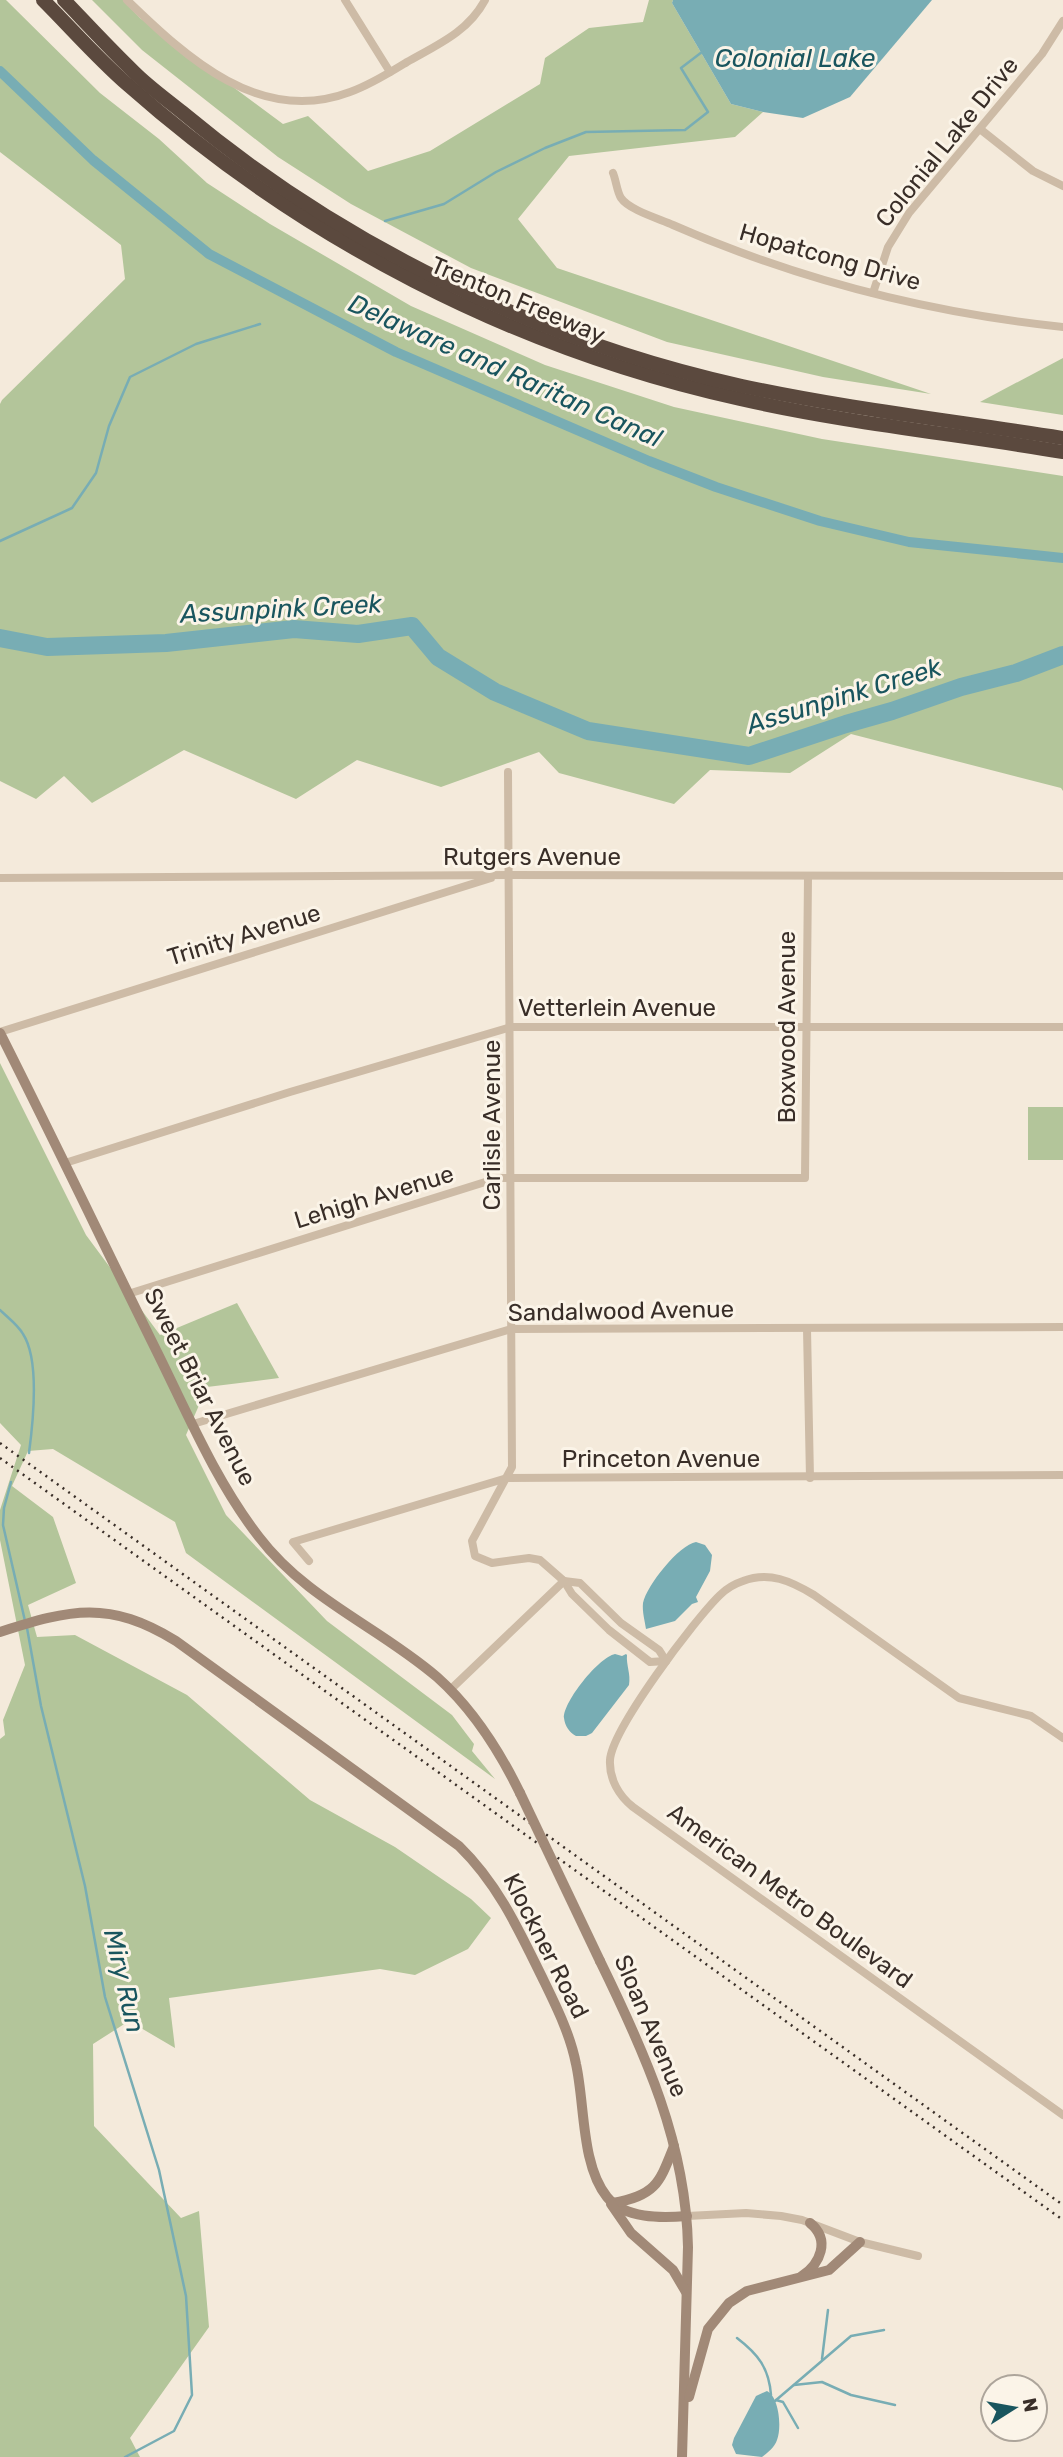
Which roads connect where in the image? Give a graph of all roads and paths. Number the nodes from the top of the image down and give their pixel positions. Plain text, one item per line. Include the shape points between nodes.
1 (43, 0) edge
2 (64, 0) edge
3 (127, 0) edge
4 (345, 0) edge
5 (485, 0) edge
6 (1063, 21) edge
7 (1053, 37) junction
8 (1063, 43) edge
9 (390, 72) junction
10 (980, 130) junction
11 (613, 173) dead end
12 (1063, 186) edge
13 (873, 293) junction
14 (1063, 327) edge
15 (1063, 438) edge
16 (1063, 452) edge
17 (508, 772) dead end
18 (504, 875) junction
19 (1063, 876) edge
20 (808, 877) junction
21 (0, 878) edge
22 (511, 1027) junction
23 (807, 1027) junction
24 (1063, 1027) edge
25 (0, 1032) edge
26 (65, 1163) junction
27 (511, 1177) junction
28 (806, 1178) joint
29 (128, 1294) junction
30 (1063, 1327) edge
31 (511, 1329) junction
32 (807, 1329) junction
33 (193, 1424) junction
34 (1063, 1475) edge
35 (507, 1478) junction
36 (810, 1478) junction
37 (309, 1561) dead end
38 (564, 1581) junction
39 (0, 1632) edge
40 (666, 1661) junction
41 (450, 1690) junction
42 (1063, 1738) edge
43 (1063, 2115) edge
44 (674, 2146) junction
45 (611, 2201) junction
46 (687, 2216) junction
47 (810, 2223) junction
48 (860, 2242) junction
49 (918, 2256) dead end
50 (796, 2279) junction
51 (687, 2294) junction
52 (683, 2416) junction
53 (682, 2457) edge

1 - 16 highway, Trenton Freeway via 126,84 270,197 394,272 523,331 637,372 740,399
2 - 15 highway, Trenton Freeway via 135,74 290,194 378,247 529,319 651,362 743,386
3 - 9 street via 216,75 258,95 296,101 331,98
4 - 9 street
5 - 9 street via 459,33
6 - 7 street, Colonial Lake Drive
7 - 8 street
7 - 10 street, Colonial Lake Drive
10 - 12 street via 1033,171
10 - 13 street, Colonial Lake Drive via 897,229
11 - 13 street, Hopatcong Drive via 621,198 638,210 754,257
13 - 14 street, Hopatcong Drive via 951,311
17 - 18 street, Carlisle Avenue
18 - 20 street, Rutgers Avenue
18 - 21 street, Rutgers Avenue
18 - 22 street, Carlisle Avenue
18 - 25 street, Trinity Avenue
19 - 20 street, Rutgers Avenue
20 - 23 street, Boxwood Avenue
22 - 23 street, Vetterlein Avenue
22 - 26 street, Vetterlein Avenue
22 - 27 street, Carlisle Avenue
23 - 24 street, Vetterlein Avenue
23 - 28 street, Boxwood Avenue
25 - 26 main road, Sweet Briar Avenue
26 - 29 main road, Sweet Briar Avenue
27 - 28 street, Lehigh Avenue
27 - 29 street, Lehigh Avenue
27 - 31 street, Carlisle Avenue
29 - 33 main road, Sweet Briar Avenue
30 - 32 street, Sandalwood Avenue
31 - 32 street, Sandalwood Avenue
31 - 33 street, Sandalwood Avenue
31 - 35 street, Carlisle Avenue via 512,1466
32 - 36 street
33 - 41 main road, Sweet Briar Avenue via 243,1516 283,1565 321,1598 412,1658
34 - 36 street, Princeton Avenue
35 - 36 street, Princeton Avenue
35 - 37 street, Princeton Avenue via 293,1542
35 - 38 street via 472,1541 473,1553 492,1563 540,1560
38 - 40 street via 580,1583
38 - 40 street via 609,1630 650,1661
38 - 41 street
39 - 45 main road, Klockner Road via 64,1613 101,1612 154,1628 428,1822 475,1861 511,1914 567,2033 577,2066 592,2165
40 - 42 street, American Metro Boulevard via 725,1591 749,1579 781,1579 814,1595 959,1698 1031,1716
40 - 43 street, American Metro Boulevard via 614,1745 611,1773 623,1798
41 - 44 main road, Sloan Avenue, bridge via 497,1749 513,1778 654,2078
44 - 45 main road via 654,2188 639,2197
44 - 46 main road, Sloan Avenue
45 - 46 main road via 647,2216
45 - 51 main road, Klockner Road via 627,2228 669,2265
46 - 47 street via 758,2214
46 - 51 main road, Sloan Avenue
47 - 48 street
47 - 50 main road via 820,2238 821,2254 813,2268
48 - 49 street
48 - 50 main road via 829,2270
50 - 52 main road via 743,2293 719,2313 702,2343
51 - 52 main road, Sloan Avenue
52 - 53 main road, Sloan Avenue

